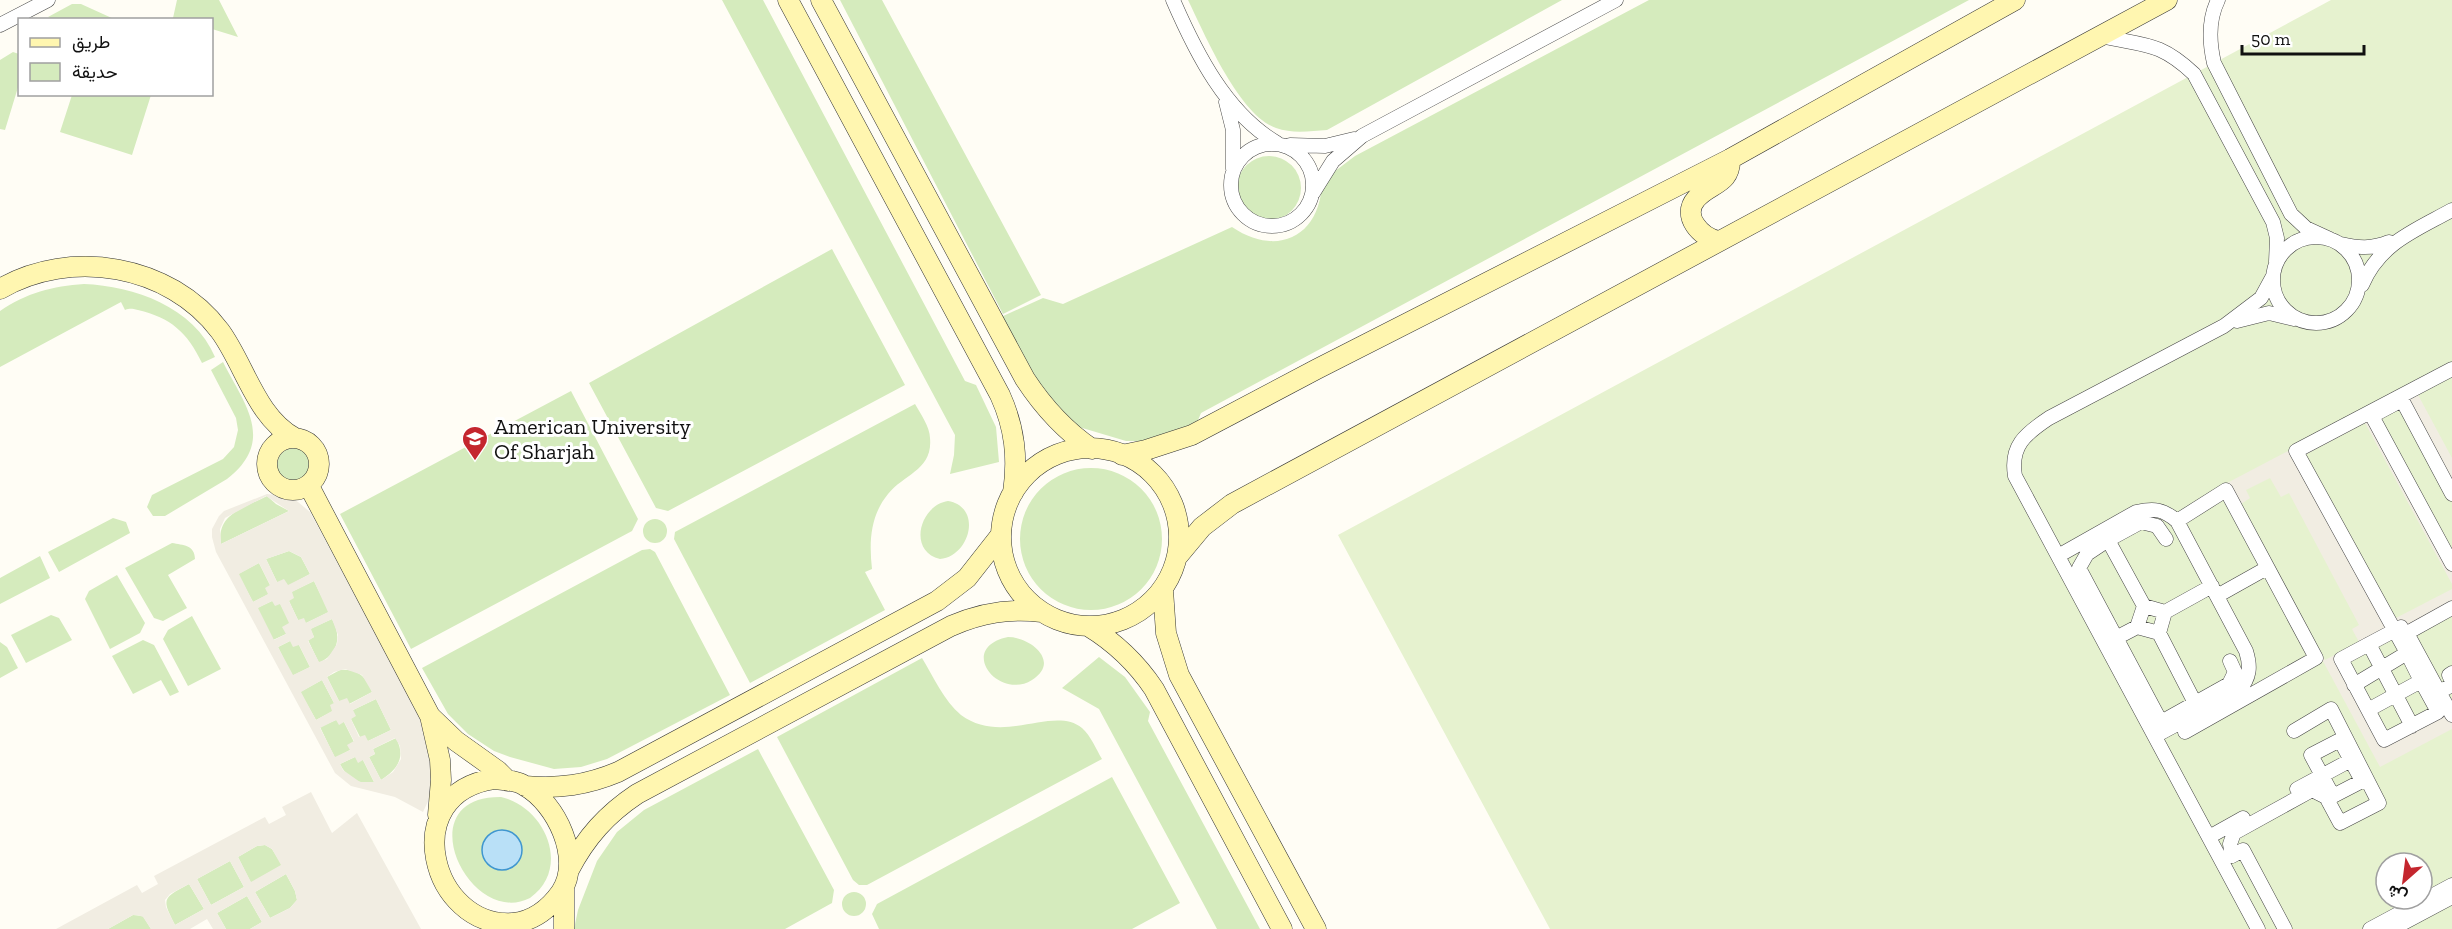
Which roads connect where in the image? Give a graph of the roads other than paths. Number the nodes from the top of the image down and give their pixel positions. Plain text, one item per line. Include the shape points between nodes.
1 (48, 0) edge
2 (788, 0) edge
3 (820, 0) edge
4 (1173, 0) edge
5 (1616, 0) edge
6 (2016, 0) edge
7 (2167, 0) edge
8 (2218, 0) edge
9 (0, 25) edge
10 (2101, 36) junction
11 (1223, 91) junction
12 (1362, 136) junction
13 (1282, 144) junction
14 (1731, 159) junction
15 (1233, 170) junction
16 (1313, 193) junction
17 (2452, 210) edge
18 (2402, 237) junction
19 (1718, 241) junction
20 (2335, 241) junction
21 (2276, 262) junction
22 (2272, 276) junction
23 (0, 289) edge
24 (2358, 292) junction
25 (2300, 321) junction
26 (2224, 326) junction
27 (2452, 369) edge
28 (269, 418) junction
29 (295, 438) junction
30 (1092, 449) junction
31 (272, 450) junction
32 (1122, 455) junction
33 (309, 486) junction
34 (1013, 493) junction
35 (2452, 494) edge
36 (2177, 521) junction
37 (1000, 536) junction
38 (2166, 539) dead end
39 (2108, 540) junction
40 (2058, 556) junction
41 (1177, 557) junction
42 (2452, 564) edge
43 (2267, 568) junction
44 (1163, 590) junction
45 (2214, 591) junction
46 (2452, 598) edge
47 (937, 601) junction
48 (2144, 606) junction
49 (2452, 609) edge
50 (1042, 612) junction
51 (2165, 612) junction
52 (951, 626) junction
53 (1088, 626) junction
54 (2137, 627) junction
55 (2395, 630) junction
56 (2159, 633) junction
57 (2116, 638) junction
58 (2369, 644) junction
59 (2407, 653) junction
60 (2230, 661) dead end
61 (2381, 670) junction
62 (2452, 673) edge
63 (2421, 681) junction
64 (2452, 681) edge
65 (2354, 685) junction
66 (2452, 686) edge
67 (2439, 692) junction
68 (2395, 695) junction
69 (2195, 703) junction
70 (2368, 710) junction
71 (2452, 715) edge
72 (430, 716) junction
73 (2412, 726) junction
74 (2294, 731) dead end
75 (2185, 732) dead end
76 (2155, 736) junction
77 (2351, 760) junction
78 (2321, 775) junction
79 (517, 783) junction
80 (437, 821) junction
81 (2209, 837) junction
82 (567, 878) junction
83 (2452, 885) edge
84 (2452, 897) edge
85 (492, 925) edge
86 (564, 929) edge
87 (1282, 929) edge
88 (1316, 929) edge
89 (2258, 929) edge
90 (2285, 929) edge
91 (2370, 929) edge
92 (2392, 929) edge

1 - 9 street
2 - 34 street via 1000,395 1014,433
3 - 30 street via 1025,379 1054,418
4 - 11 street
5 - 12 street
6 - 14 street
7 - 10 street
8 - 20 street via 2211,25 2214,63 2291,214 2306,228
10 - 19 street
10 - 21 street via 2161,49 2194,74 2273,222
11 - 13 street via 1246,121
11 - 15 street via 1233,130
12 - 13 street via 1325,146
12 - 16 street via 1333,161
13 - 15 street via 1259,145 1243,154
13 - 16 street via 1299,153 1308,165
14 - 19 street via 1724,180 1693,203 1692,217 1698,230
14 - 32 street via 1192,435
15 - 16 street via 1231,190 1238,209 1260,224 1274,226 1299,216
17 - 18 street
18 - 20 street via 2376,247 2358,248
18 - 24 street via 2379,254
19 - 41 street via 1232,504 1202,527
20 - 21 street via 2305,238 2283,251
20 - 24 street via 2354,259 2360,281
21 - 22 street
22 - 25 street via 2279,303
22 - 26 street via 2261,298
23 - 28 street via 33,274 81,266 114,268 153,280 191,302 219,329
24 - 25 street via 2342,316 2314,324
25 - 26 street via 2269,313
26 - 40 street via 2049,418 2018,444 2012,460 2015,476
27 - 55 street via 2296,451
28 - 29 street
28 - 31 street
29 - 31 street via 282,441
29 - 33 street via 308,442 318,456 318,472
30 - 32 street
30 - 34 street via 1051,458 1026,476
31 - 33 street via 268,470 279,486 295,490
32 - 41 street via 1145,468 1168,495 1178,521
33 - 72 street
34 - 37 street
35 - 42 street via 2402,399 2372,416
36 - 40 street via 2166,511 2136,512
36 - 43 street via 2226,490
36 - 45 street
37 - 47 street via 967,578
37 - 50 street via 1006,566 1015,583
38 - 39 street via 2157,526 2142,522
39 - 48 street
39 - 57 street via 2087,554 2079,568
40 - 76 street
41 - 44 street
43 - 45 street
43 - 75 street via 2316,658
44 - 53 street via 1130,617
44 - 88 street via 1166,633 1179,675
45 - 51 street
45 - 76 street via 2246,651 2250,664 2248,680 2239,691
46 - 55 street
47 - 52 street
47 - 79 street via 618,772 564,788
48 - 51 street
48 - 54 street
49 - 67 street via 2407,633
50 - 52 street via 995,611
50 - 53 street via 1064,622
51 - 56 street
52 - 82 street via 620,805 591,834
53 - 87 street via 1125,652 1154,689
54 - 56 street
54 - 57 street
55 - 58 street
55 - 59 street
56 - 69 street
57 - 69 street via 2161,722
58 - 61 street
58 - 65 street via 2341,659
59 - 61 street
59 - 63 street
60 - 69 street via 2235,672 2229,684
61 - 65 street
61 - 68 street
62 - 64 street
63 - 68 street
63 - 73 street via 2438,712
65 - 70 street
66 - 67 street
67 - 71 street
68 - 70 street
68 - 73 street
70 - 73 street via 2384,740
72 - 79 street via 456,741
72 - 80 street via 440,760
74 - 90 street via 2331,709 2379,803 2340,823 2326,798 2312,790 2234,833 2230,844 2232,856 2243,850
76 - 81 street
77 - 78 street
77 - 78 street via 2340,740 2311,755
77 - 78 street via 2362,781 2333,796
78 - 81 street
79 - 80 street via 486,780 465,787 443,807
79 - 82 street via 543,802 554,817 562,833
80 - 85 street via 435,849 443,880 463,906
81 - 89 street
82 - 85 street via 554,902 539,915 522,922
82 - 86 street
83 - 91 street
84 - 92 street

